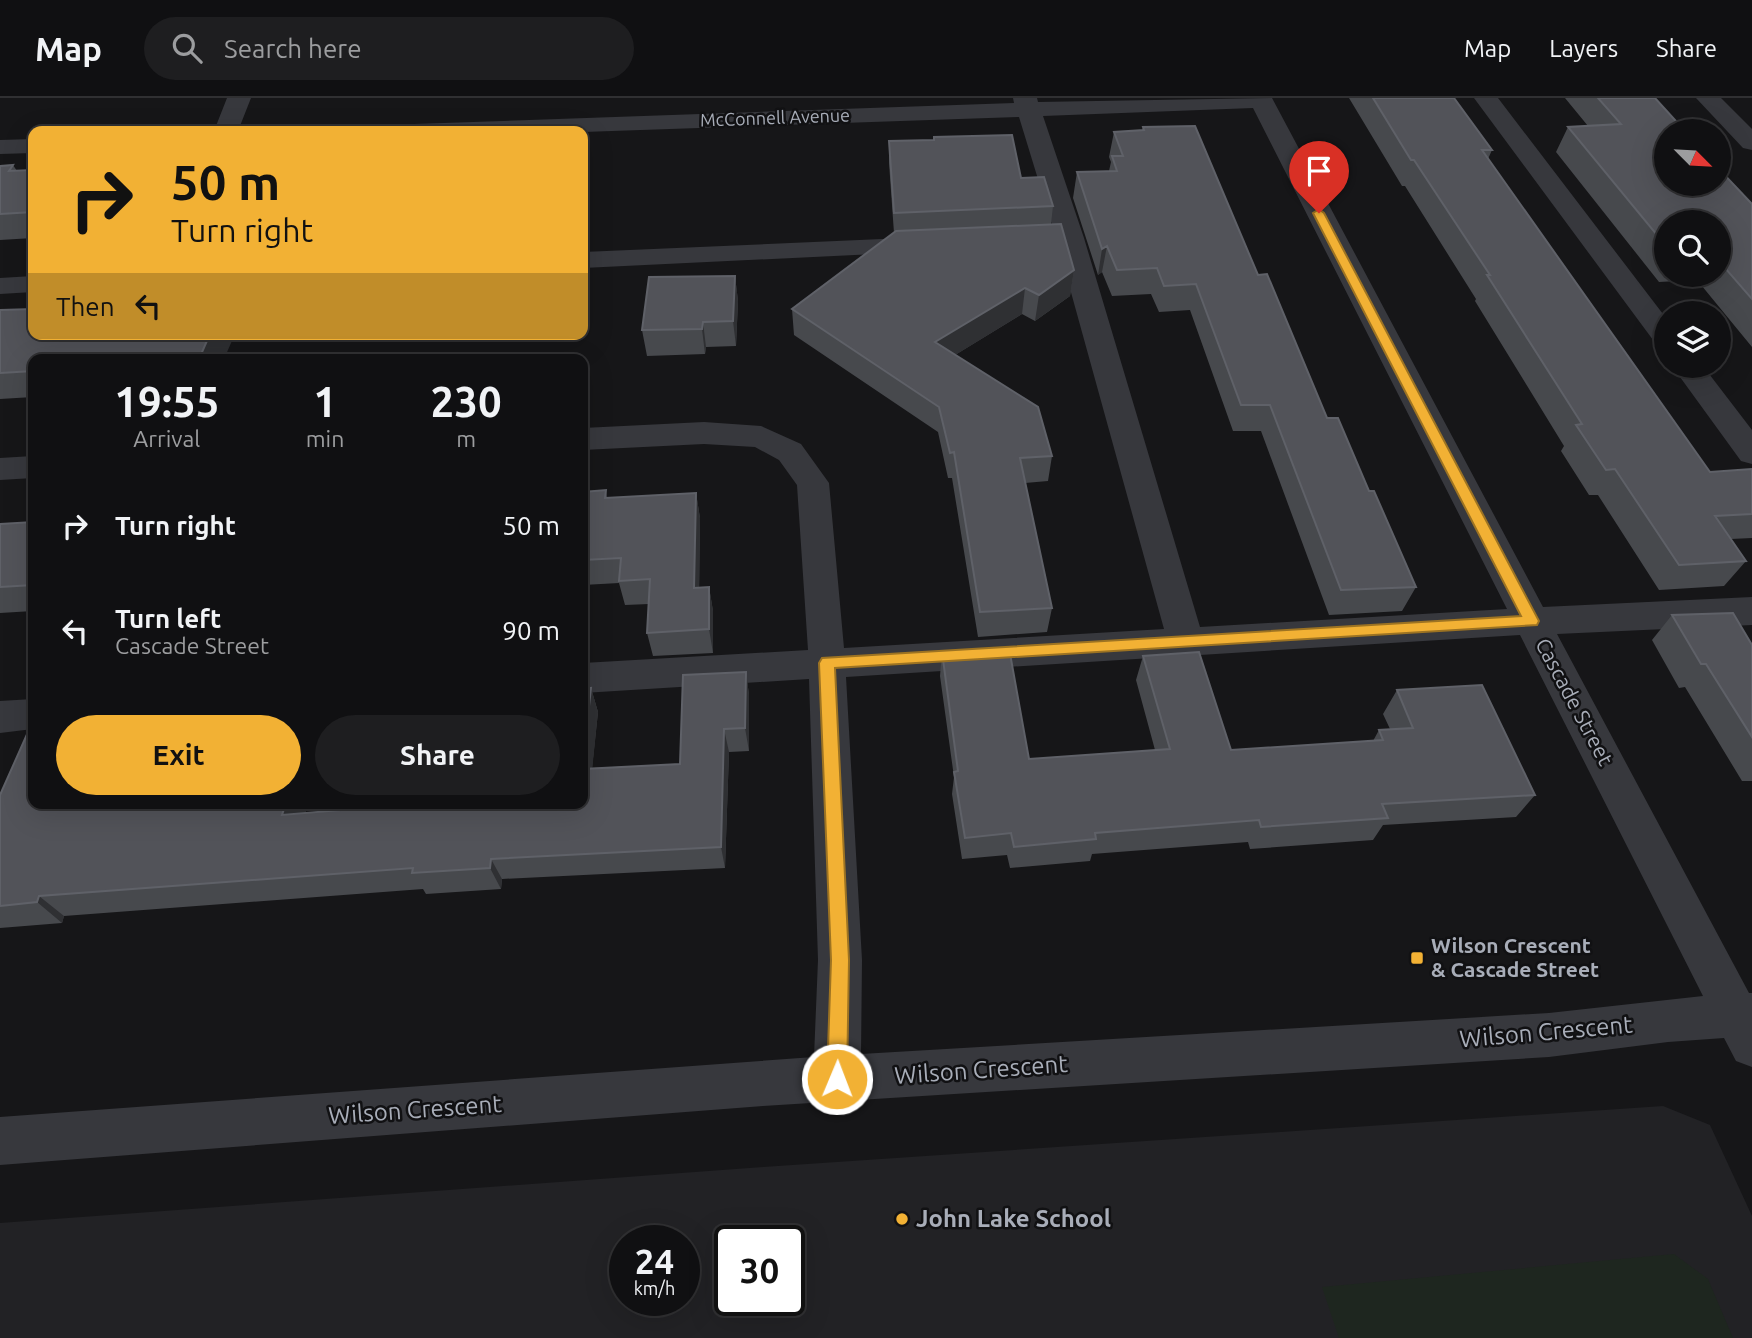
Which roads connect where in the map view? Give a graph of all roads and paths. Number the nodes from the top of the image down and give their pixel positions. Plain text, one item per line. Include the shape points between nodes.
1 (239, 98) edge
2 (1486, 98) edge
3 (1708, 98) edge
4 (1261, 99) edge
5 (1026, 104) edge
6 (228, 126) edge
7 (527, 126) edge
8 (1752, 143) edge
9 (28, 146) edge
10 (0, 147) edge
11 (958, 243) edge
12 (588, 260) edge
13 (28, 284) edge
14 (0, 286) edge
15 (1654, 322) edge
16 (1696, 378) edge
17 (588, 439) edge
18 (1752, 453) edge
19 (28, 467) edge
20 (0, 469) edge
21 (1752, 611) edge
22 (1531, 621) junction
23 (1186, 643) junction
24 (827, 663) junction
25 (588, 678) edge
26 (28, 714) edge
27 (0, 717) edge
28 (1747, 1026) edge
29 (837, 1079) junction
30 (0, 1141) edge

1 - 6 street
2 - 15 street
3 - 8 street
4 - 5 street, McConnell Avenue
4 - 22 street, Cascade Street
5 - 7 street, McConnell Avenue
5 - 23 street via 1056,239
9 - 10 street
11 - 12 street
13 - 14 street
16 - 18 street
17 - 24 street via 704,433 761,437 790,452 813,483
19 - 20 street
21 - 22 street
22 - 23 street
22 - 28 street, Cascade Street
23 - 24 street
24 - 25 street
24 - 29 street via 840,960
26 - 27 street
28 - 29 street, Wilson Crescent via 1668,1020 1549,1035
29 - 30 street, Wilson Crescent

